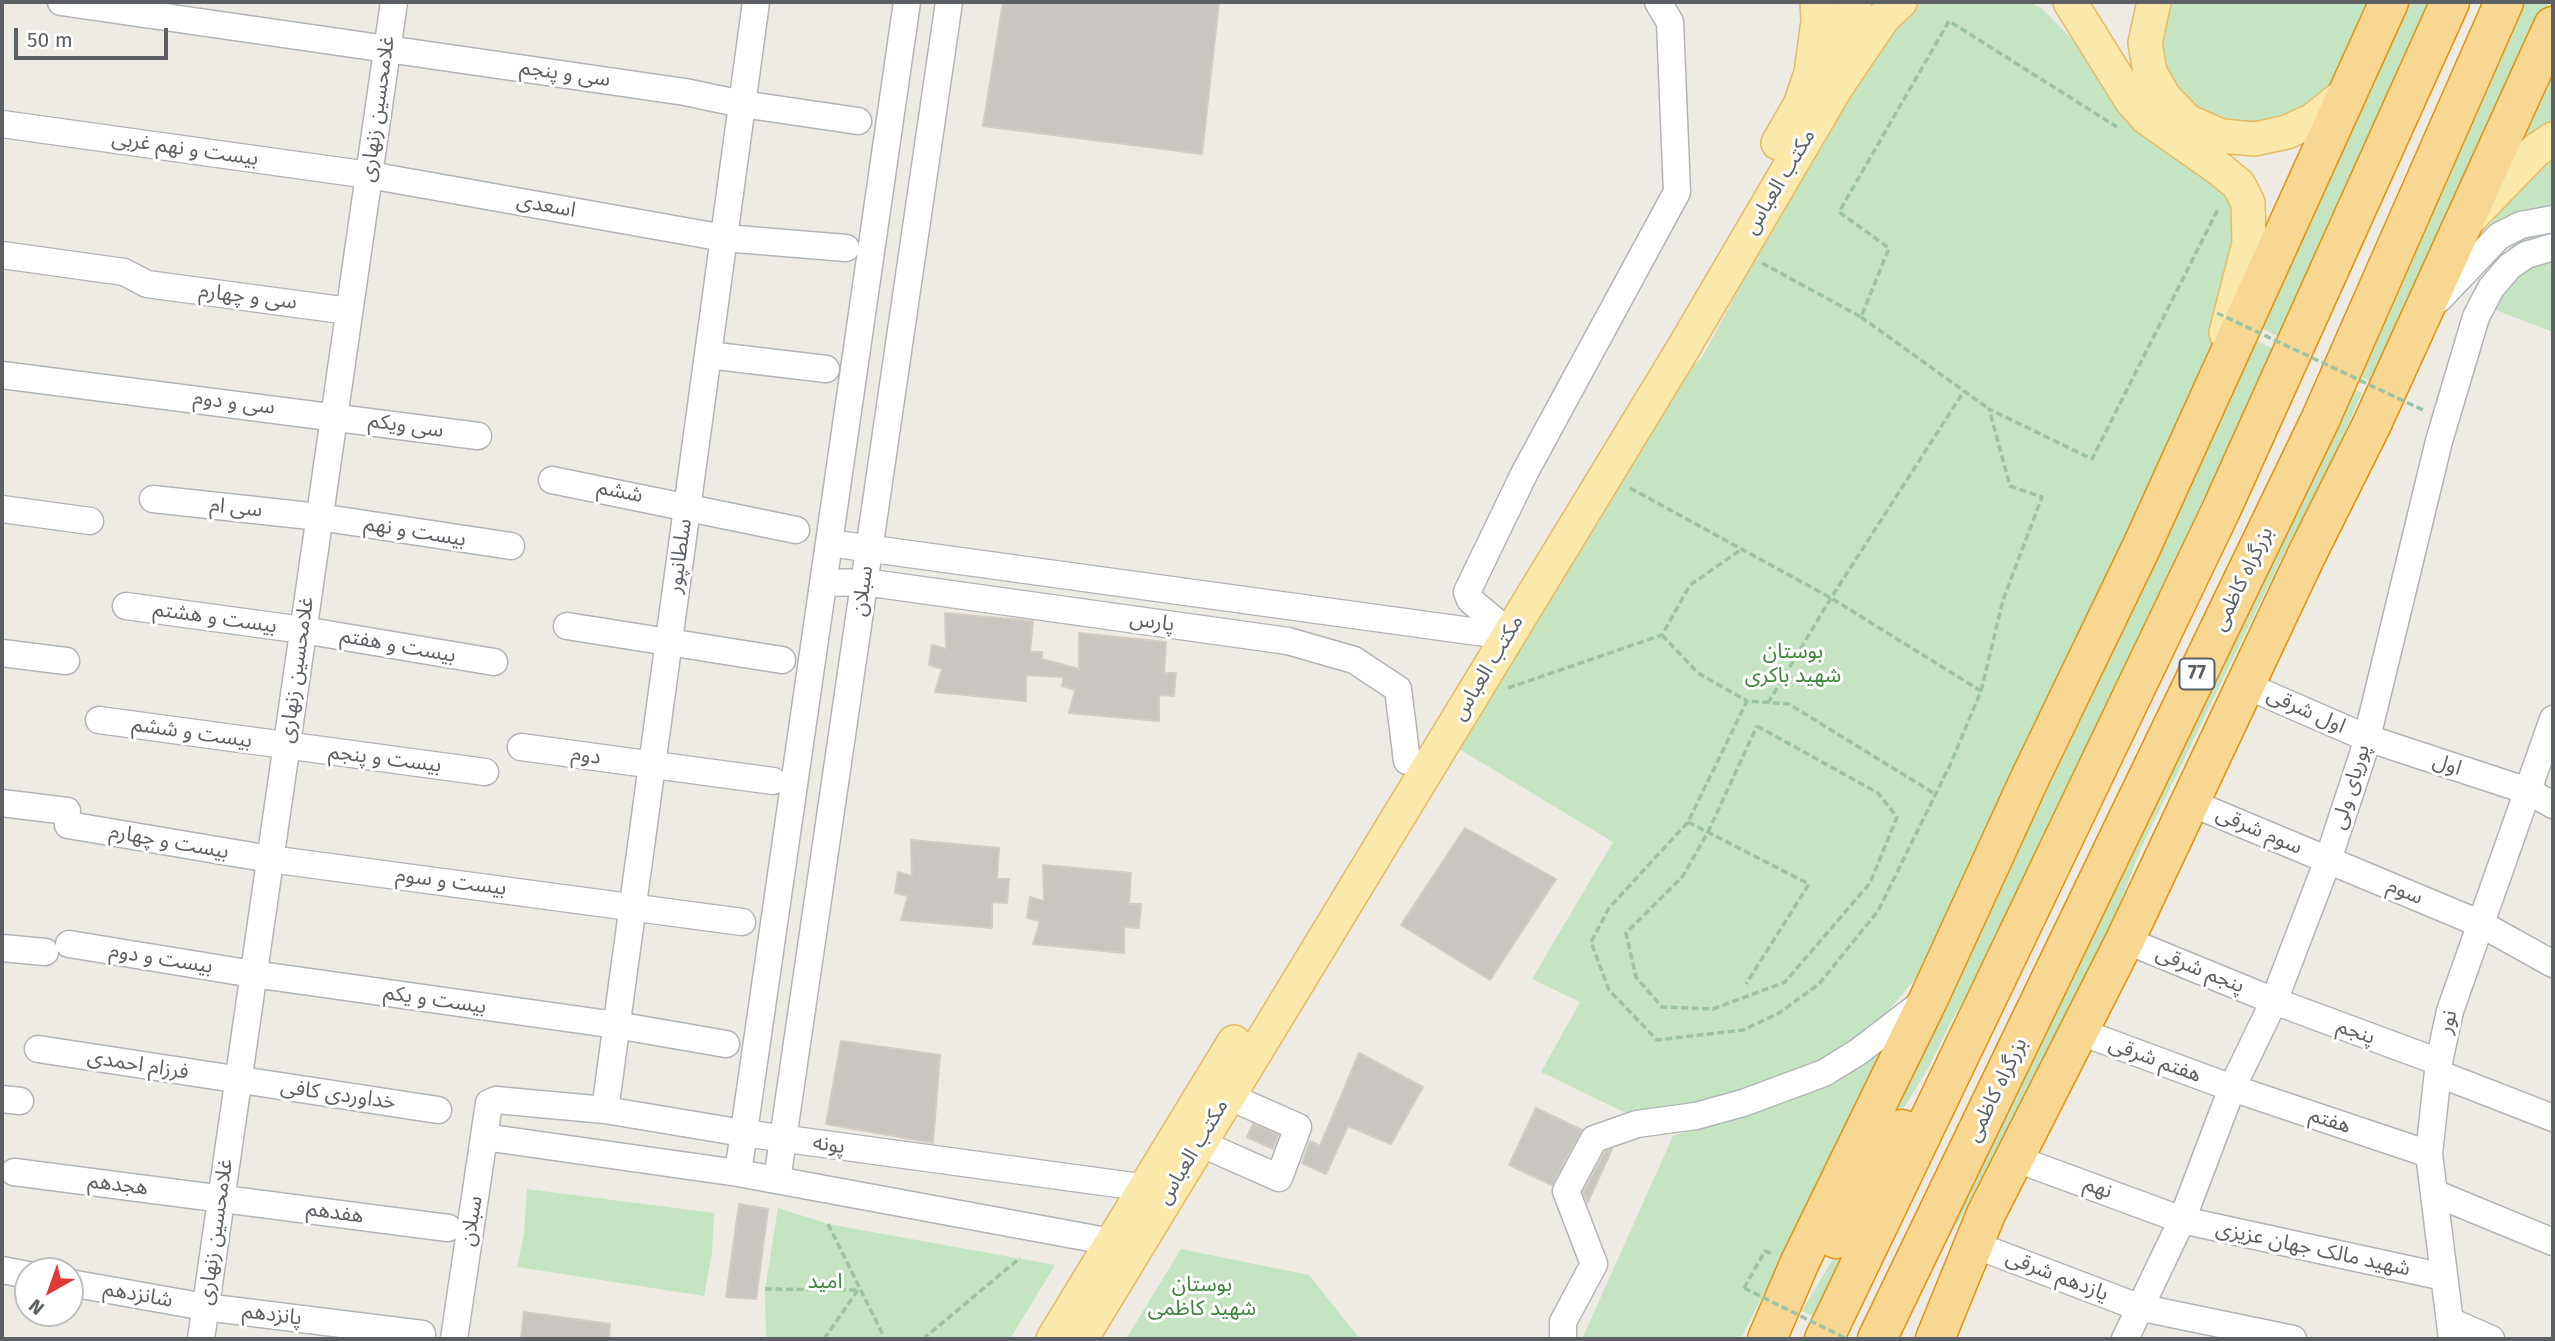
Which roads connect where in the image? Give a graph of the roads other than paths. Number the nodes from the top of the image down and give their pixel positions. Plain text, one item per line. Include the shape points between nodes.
1 (61, 2) edge
2 (394, 2) edge
3 (756, 2) edge
4 (907, 2) edge
5 (949, 2) edge
6 (1658, 2) edge
7 (1816, 2) edge
8 (2043, 2) edge
9 (2070, 2) edge
10 (2154, 2) edge
11 (2389, 2) edge
12 (2450, 2) edge
13 (2504, 2) edge
14 (1883, 6) edge
15 (2553, 26) edge
16 (387, 48) junction
17 (2104, 58) junction
18 (1811, 73) junction
19 (2350, 90) junction
20 (742, 104) junction
21 (858, 121) dead end
22 (2, 124) edge
23 (2553, 139) edge
24 (369, 175) junction
25 (2553, 219) edge
26 (2463, 225) junction
27 (724, 238) junction
28 (2553, 247) edge
29 (846, 248) dead end
30 (2, 256) edge
31 (349, 311) junction
32 (2418, 324) junction
33 (708, 355) junction
34 (826, 369) dead end
35 (2, 375) edge
36 (2211, 395) junction
37 (334, 415) junction
38 (478, 436) dead end
39 (2350, 469) junction
40 (552, 480) dead end
41 (153, 499) dead end
42 (687, 506) junction
43 (2, 509) edge
44 (319, 517) junction
45 (90, 521) dead end
46 (796, 530) dead end
47 (828, 542) junction
48 (511, 546) dead end
49 (870, 546) junction
50 (864, 582) junction
51 (823, 583) junction
52 (126, 606) dead end
53 (1296, 607) junction
54 (2221, 624) junction
55 (567, 626) dead end
56 (303, 630) junction
57 (1494, 632) junction
58 (1288, 641) junction
59 (669, 642) junction
60 (2, 653) edge
61 (782, 660) dead end
62 (66, 661) dead end
63 (494, 662) dead end
64 (2245, 685) junction
65 (2553, 719) edge
66 (99, 720) dead end
67 (2367, 738) junction
68 (286, 746) junction
69 (521, 747) dead end
70 (1407, 761) junction
71 (652, 766) junction
72 (485, 772) dead end
73 (773, 781) dead end
74 (2528, 792) junction
75 (2189, 802) junction
76 (2, 803) edge
77 (2553, 805) edge
78 (270, 859) junction
79 (2329, 860) junction
80 (633, 906) junction
81 (741, 922) dead end
82 (2481, 924) junction
83 (2125, 940) junction
84 (2, 948) edge
85 (2553, 964) edge
86 (253, 974) junction
87 (1930, 998) junction
88 (2274, 1001) junction
89 (1973, 1022) junction
90 (616, 1025) junction
91 (2078, 1031) junction
92 (726, 1044) dead end
93 (38, 1049) dead end
94 (1237, 1058) junction
95 (2439, 1068) junction
96 (238, 1081) junction
97 (2049, 1087) junction
98 (2232, 1088) junction
99 (1228, 1096) junction
100 (489, 1103) joint
101 (438, 1110) dead end
102 (605, 1110) junction
103 (2553, 1118) edge
104 (743, 1133) junction
105 (484, 1137) junction
106 (782, 1139) junction
107 (1200, 1143) junction
108 (2428, 1154) junction
109 (2014, 1158) junction
110 (14, 1172) dead end
111 (737, 1173) junction
112 (776, 1180) junction
113 (1158, 1189) junction
114 (2434, 1193) junction
115 (221, 1197) junction
116 (2182, 1220) junction
117 (448, 1228) dead end
118 (2553, 1242) edge
119 (1124, 1245) junction
120 (1975, 1245) junction
121 (2444, 1277) junction
122 (84, 1285) edge
123 (205, 1307) junction
124 (2138, 1307) junction
125 (2451, 1330) edge
126 (422, 1334) dead end
127 (201, 1339) edge
128 (454, 1339) edge
129 (1053, 1339) edge
130 (1082, 1339) edge
131 (1563, 1339) edge
132 (1767, 1339) edge
133 (1777, 1339) edge
134 (1824, 1339) edge
135 (1877, 1339) edge
136 (1904, 1339) edge
137 (1935, 1339) edge
138 (2125, 1339) edge
139 (2293, 1339) edge
140 (2491, 1339) edge

1 - 16 street, سی و پنجم
2 - 16 street, غلامحسین زنهاری
3 - 20 street, سلطانپور
4 - 47 street, سبلان
5 - 49 street, سبلان
6 - 57 street via 1670,22 1677,192 1525,472 1467,592
7 - 18 main road, مکتب العباس
8 - 17 main road
9 - 17 main road
10 - 19 main road via 2145,43 2150,72 2164,97 2187,121 2221,136 2255,139 2313,120
11 - 19 highway
12 - 89 highway, 77 via 2233,484
13 - 54 highway, بزرگراه کاظمی / 77 via 2320,418
14 - 18 main road
14 - 57 main road, مکتب العباس via 1740,251
15 - 26 highway
16 - 20 street, سی و پنجم
16 - 24 street, غلامحسین زنهاری
17 - 36 main road via 2147,118 2239,185 2248,203 2249,243
18 - 57 main road, مکتب العباس via 1800,105 1737,218
19 - 36 highway
20 - 21 street
20 - 27 street, سلطانپور
22 - 24 street, بیست و نهم غربی
23 - 26 main road via 2535,151
24 - 27 street, اسعدی
24 - 31 street, غلامحسین زنهاری
25 - 32 street via 2521,225 2499,236
26 - 32 highway
27 - 29 street, اسعدی
27 - 33 street, سلطانپور
28 - 67 street, پوریای ولی via 2526,255 2510,266 2491,288 2476,317 2439,441
30 - 31 street, سی و چهارم via 124,272 147,284
31 - 37 street, غلامحسین زنهاری
32 - 39 highway
33 - 34 street
33 - 42 street, سلطانپور
35 - 37 street, سی و دوم
36 - 87 highway
37 - 38 street, سی ویکم
37 - 44 street, غلامحسین زنهاری
39 - 54 highway via 2317,493 2253,606
39 - 64 highway
40 - 42 street, ششم
41 - 44 street, سی ام
42 - 46 street
42 - 59 street, سلطانپور
43 - 45 street
44 - 48 street, بیست و نهم
44 - 56 street, غلامحسین زنهاری
47 - 49 street, پارس
47 - 51 street, سبلان
49 - 50 street, سبلان
49 - 53 street, پارس
50 - 51 street, پارس
50 - 58 street, پارس
50 - 106 street, سبلان
51 - 104 street, سبلان
52 - 56 street, بیست و هشتم
53 - 57 street, پارس
53 - 58 street
54 - 135 highway, بزرگراه کاظمی / 77
55 - 59 street
56 - 63 street, بیست و هفتم
56 - 68 street, غلامحسین زنهاری
57 - 70 main road, مکتب العباس
57 - 94 main road, مکتب العباس
58 - 70 street, پارس via 1354,660 1398,689
59 - 61 street
59 - 71 street, سلطانپور
60 - 62 street
64 - 67 street, اول شرقی
64 - 75 highway
65 - 74 street, نور
66 - 68 street, بیست و ششم
67 - 74 street, اول
67 - 79 street, پوریای ولی
68 - 72 street, بیست و پنجم
68 - 78 street, غلامحسین زنهاری
69 - 71 street, دوم
70 - 94 main road, مکتب العباس
71 - 73 street
71 - 80 street, سلطانپور
74 - 77 street
74 - 82 street, نور
75 - 79 street, سوم شرقی
75 - 83 highway
76 - 78 street, بیست و چهارم
78 - 80 street, بیست و سوم
78 - 86 street, غلامحسین زنهاری
79 - 82 street, سوم
79 - 88 street, پوریای ولی
80 - 81 street
80 - 90 street, سلطانپور
82 - 85 street, سوم
82 - 95 street, نور via 2450,1011
83 - 88 street, پنجم شرقی
83 - 91 highway
84 - 86 street, بیست و دوم via 57,948
86 - 90 street, بیست و یکم
86 - 96 street, غلامحسین زنهاری
87 - 131 street via 1824,1073 1743,1104 1637,1124 1594,1139 1566,1191 1594,1264 1563,1322
87 - 132 highway
88 - 95 street, پنجم
88 - 98 street, پوریای ولی
89 - 133 highway via 1911,1113
89 - 134 highway, 77 via 1921,1143
90 - 92 street, بیست و یکم
90 - 102 street, سلطانپور
91 - 97 highway
91 - 98 street, هفتم شرقی
93 - 96 street, فرزام احمدی
94 - 99 main road, مکتب العباس
94 - 113 main road, مکتب العباس
95 - 103 street, پنجم
95 - 108 street, نور
96 - 101 street, خداوردی کافی
96 - 115 street, غلامحسین زنهاری
97 - 109 highway
97 - 136 highway via 2000,1157
98 - 108 street, هفتم
98 - 116 street, پوریای ولی
99 - 107 main road, مکتب العباس
99 - 107 street via 1298,1127 1279,1178
100 - 102 street, پونه
100 - 105 street, سبلان
102 - 104 street, پونه
104 - 106 street, پونه
104 - 111 street, سبلان
105 - 111 street, پونه
105 - 128 street, سبلان
106 - 112 street, سبلان
106 - 113 street, پونه
107 - 113 main road, مکتب العباس
108 - 114 street, نور
109 - 116 street, نهم
109 - 120 highway
110 - 115 street, هجدهم
111 - 112 street, پونه
112 - 119 street, پونه
113 - 119 main road, مکتب العباس
114 - 118 street
114 - 121 street, نور
115 - 117 street, هفدهم
115 - 123 street, غلامحسین زنهاری
116 - 121 street, شهید مالک جهان عزیزی
116 - 124 street, پوریای ولی
119 - 129 main road, مکتب العباس
119 - 130 main road, مکتب العباس
120 - 124 street, یازدهم شرقی
120 - 137 highway
121 - 125 street, نور
122 - 123 street, شانزدهم
123 - 126 street, پانزدهم
123 - 127 street, غلامحسین زنهاری
124 - 138 street, پوریای ولی
124 - 139 street, یازدهم شرقی
125 - 140 street

